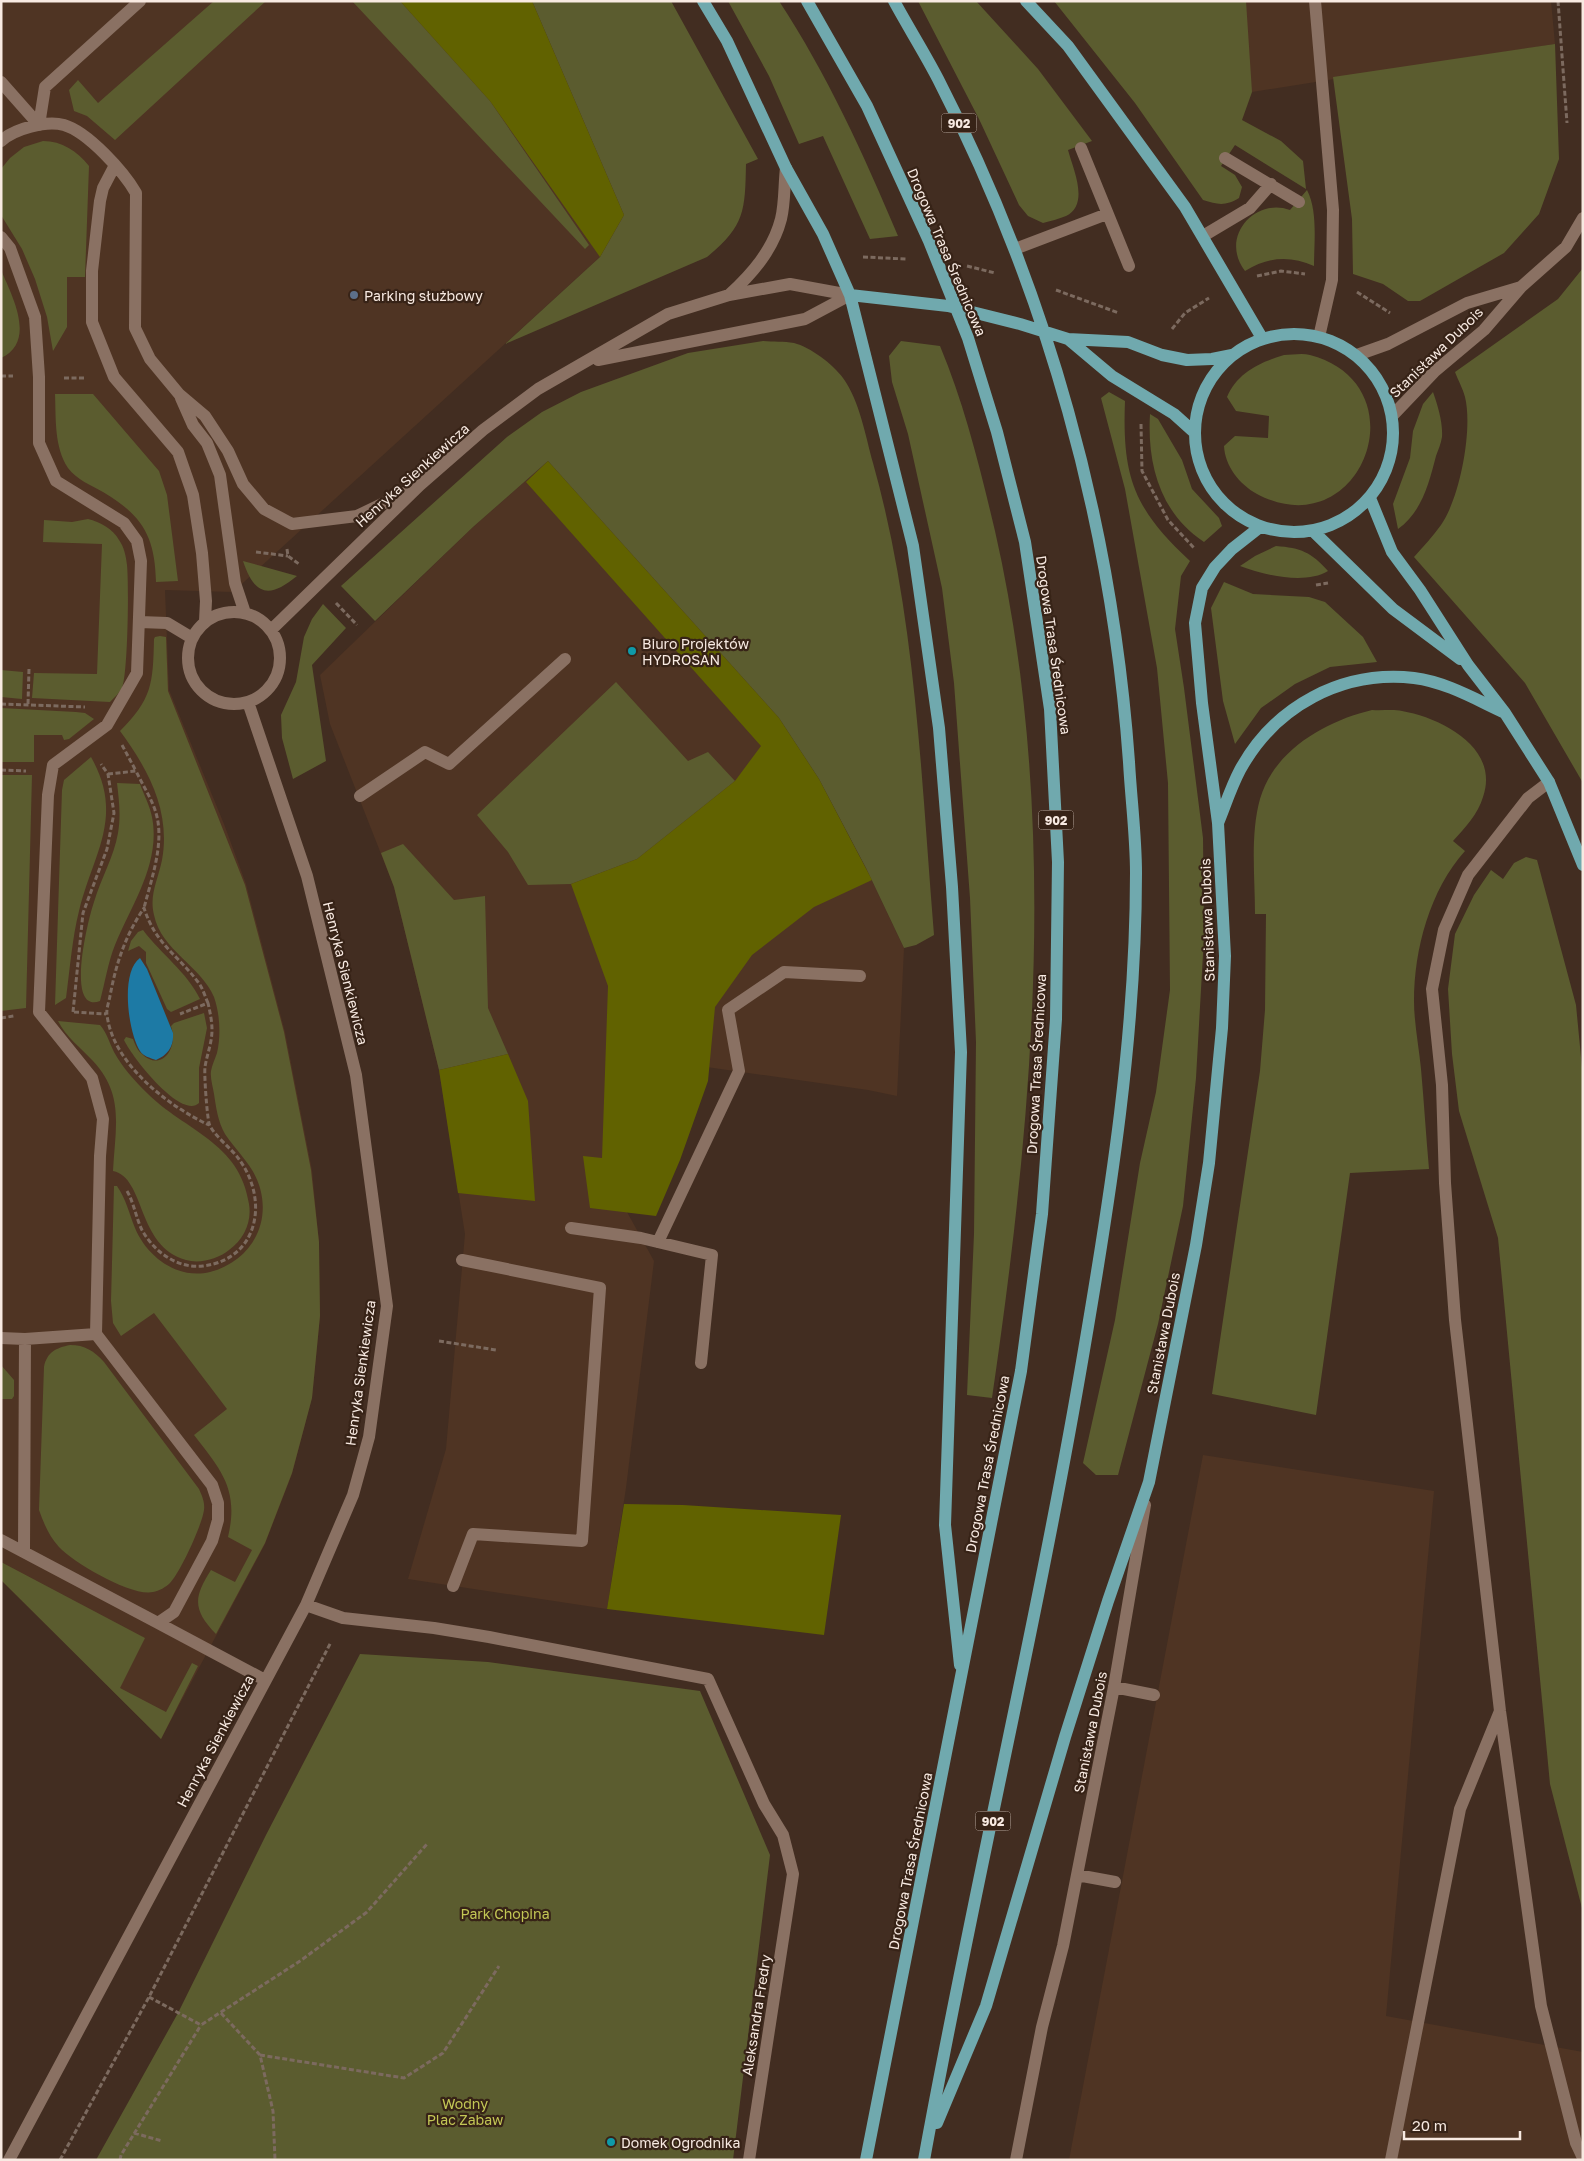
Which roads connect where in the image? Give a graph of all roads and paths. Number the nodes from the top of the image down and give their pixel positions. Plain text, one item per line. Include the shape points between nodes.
1 (140, 1) edge
2 (703, 1) edge
3 (807, 1) edge
4 (894, 1) edge
5 (1026, 1) edge
6 (1315, 1) edge
7 (1558, 1) edge
8 (1, 82) edge
9 (1566, 123) dead end
10 (39, 125) junction
11 (1, 141) edge
12 (1080, 148) dead end
13 (1226, 158) dead end
14 (114, 167) junction
15 (786, 168) junction
16 (1270, 184) junction
17 (1299, 202) dead end
18 (1107, 214) junction
19 (1583, 218) edge
20 (1203, 236) junction
21 (1, 237) edge
22 (1015, 249) junction
23 (1129, 266) dead end
24 (1312, 275) dead end
25 (1256, 276) dead end
26 (1350, 287) dead end
27 (1521, 287) junction
28 (729, 295) junction
29 (850, 295) junction
30 (1211, 296) dead end
31 (1391, 314) dead end
32 (1170, 332) dead end
33 (1319, 337) junction
34 (1262, 338) junction
35 (1068, 339) junction
36 (1232, 355) junction
37 (1357, 355) junction
38 (589, 362) junction
39 (61, 378) dead end
40 (86, 378) dead end
41 (179, 394) junction
42 (1392, 416) junction
43 (1141, 421) dead end
44 (1194, 432) junction
45 (420, 485) junction
46 (1370, 498) junction
47 (1260, 527) junction
48 (1313, 531) junction
49 (287, 540) dead end
50 (1194, 548) dead end
51 (249, 552) dead end
52 (288, 556) junction
53 (305, 570) dead end
54 (1332, 582) dead end
55 (1316, 585) dead end
56 (336, 602) dead end
57 (245, 613) junction
58 (205, 621) junction
59 (140, 622) junction
60 (357, 625) dead end
61 (271, 630) junction
62 (192, 638) junction
63 (565, 659) dead end
64 (1468, 665) junction
65 (29, 670) dead end
66 (248, 702) junction
67 (28, 704) dead end
68 (1505, 713) junction
69 (1549, 782) junction
70 (360, 796) dead end
71 (1218, 823) junction
72 (1583, 865) edge
73 (144, 908) junction
74 (860, 976) dead end
75 (208, 1004) junction
76 (73, 1012) dead end
77 (180, 1014) dead end
78 (209, 1125) junction
79 (100, 1156) junction
80 (570, 1228) dead end
81 (658, 1242) junction
82 (462, 1260) dead end
83 (96, 1334) junction
84 (1, 1338) edge
85 (25, 1339) junction
86 (439, 1340) dead end
87 (496, 1350) dead end
88 (701, 1363) dead end
89 (1149, 1482) junction
90 (1, 1540) edge
91 (24, 1552) junction
92 (453, 1586) dead end
93 (306, 1605) junction
94 (343, 1618) junction
95 (158, 1623) junction
96 (962, 1677) junction
97 (264, 1680) junction
98 (1114, 1687) junction
99 (1154, 1695) dead end
100 (1500, 1711) junction
101 (427, 1844) dead end
102 (1077, 1875) junction
103 (1115, 1882) dead end
104 (499, 1966) dead end
105 (149, 1997) junction
106 (220, 2013) junction
107 (201, 2026) junction
108 (260, 2055) junction
109 (134, 2132) junction
110 (162, 2141) dead end
111 (925, 2154) edge
112 (1583, 2158) edge
113 (9, 2160) edge
114 (60, 2160) edge
115 (120, 2160) edge
116 (275, 2160) edge
117 (749, 2160) edge
118 (866, 2160) edge
119 (1016, 2160) edge
120 (1390, 2160) edge

1 - 10 street via 45,87
2 - 15 main road via 727,40
3 - 96 main road, Drogowa Trasa Średnicowa / 902 via 867,106 929,241 968,338 998,432 1025,542 1050,708 1058,862 1057,980 1042,1214 1021,1371
4 - 22 main road, 902 via 937,77
5 - 20 main road via 1068,46
6 - 33 street via 1333,210 1332,280
7 - 9 path
8 - 10 street
10 - 11 street via 18,131
10 - 14 street via 63,125 102,150
12 - 18 street
13 - 16 street
14 - 41 street via 127,177 136,193 135,328 150,360
14 - 58 street via 100,201 92,271 92,322 114,377 178,452 193,496 202,553
15 - 28 street via 781,218 770,248 750,276
15 - 29 main road via 823,234
16 - 17 street
16 - 20 street via 1250,208
18 - 22 street
18 - 23 street
19 - 27 street, Stanisława Dubois via 1566,247
20 - 34 main road
21 - 59 street via 10,248 35,317 39,443 56,481 124,523 138,541
22 - 111 main road, 902 via 1041,321 1083,467 1117,641 1136,870 1130,1042 1104,1231 1059,1494
24 - 25 path via 1281,271
26 - 31 path
27 - 37 street, Stanisława Dubois via 1467,303 1388,344
27 - 42 street, Stanisława Dubois via 1484,330 1434,372
28 - 29 street, Henryka Sienkiewicza via 790,284
28 - 38 street, Henryka Sienkiewicza via 668,314
29 - 35 main road, Henryka Sienkiewicza via 948,306
29 - 38 street, Henryka Sienkiewicza via 805,319
29 - 96 main road via 913,546 939,728 952,887 961,1052 945,1525
30 - 32 path via 1185,313
33 - 34 main road via 1290,334
33 - 37 main road
34 - 36 main road
35 - 36 main road, Henryka Sienkiewicza via 1128,342 1162,355 1187,360
35 - 44 main road, Henryka Sienkiewicza via 1112,376 1174,414
36 - 44 main road via 1206,386 1198,405
37 - 42 main road via 1382,387
38 - 45 street, Henryka Sienkiewicza via 523,400
39 - 40 path
41 - 45 street via 205,416 228,451 243,484 264,509 292,524 357,516
41 - 57 street via 193,425 207,443 220,475 235,583
42 - 46 main road via 1392,448 1382,479
43 - 50 path via 1142,471 1168,520
44 - 47 main road via 1197,457 1210,487 1232,511
45 - 61 street, Henryka Sienkiewicza
46 - 48 main road via 1340,522
46 - 64 main road via 1392,552
47 - 48 main road via 1286,533
47 - 71 main road, Stanisława Dubois via 1215,567 1202,588 1194,623
48 - 64 main road via 1393,609
49 - 52 path
51 - 52 path
52 - 53 path
54 - 55 path
56 - 60 path
57 - 58 street via 231,612
57 - 61 street
58 - 62 street
59 - 62 street via 167,623
59 - 79 street via 137,673 107,725 53,765 48,796 39,1012 92,1078 103,1119
61 - 66 street via 279,650 278,672 267,691
62 - 66 street via 187,651 188,664 198,689 221,703
63 - 70 street via 449,764 425,752
64 - 68 main road
65 - 67 path
66 - 93 street, Henryka Sienkiewicza via 307,876 356,1075 387,1306 369,1437 353,1494
68 - 69 main road
68 - 71 main road via 1455,689 1415,678 1363,678 1318,693 1284,716 1262,737 1240,770
69 - 72 main road
69 - 100 street via 1528,798 1468,875 1444,930 1432,989 1442,1085 1455,1320
71 - 89 main road, Stanisława Dubois via 1225,956 1218,1089 1196,1245
73 - 75 path via 150,928 199,983
73 - 76 path via 156,863 156,814 136,771 108,774 114,813 107,849 83,913
73 - 78 path via 121,948 106,1014 125,1058 144,1081 165,1099
74 - 81 street via 784,972 728,1010 739,1071
75 - 77 path
75 - 78 path via 212,1028 205,1068
78 - 79 path via 239,1159 255,1200 256,1222 248,1240 232,1255 214,1265 194,1267 176,1263 160,1252 142,1229 121,1182 106,1169
79 - 83 street
80 - 81 street
81 - 88 street via 712,1255
82 - 92 street via 600,1288 582,1541 473,1534
83 - 85 street
83 - 95 street via 212,1485 218,1503 218,1520 212,1541 174,1612
84 - 85 street
85 - 91 street
86 - 87 path
89 - 98 street, Stanisława Dubois
89 - 111 main road via 1070,1719 986,2006
90 - 91 street
91 - 95 street
93 - 94 street
93 - 97 street, Henryka Sienkiewicza
94 - 105 path
94 - 117 street, Aleksandra Fredry via 452,1631 708,1679 764,1804 783,1836 793,1874
95 - 97 street
96 - 118 main road, Drogowa Trasa Średnicowa / 902
97 - 113 street, Henryka Sienkiewicza
98 - 99 street
98 - 102 street, Stanisława Dubois
100 - 112 street via 1541,2006 1576,2143
100 - 120 street via 1460,1809
101 - 106 path via 367,1912
102 - 103 street
102 - 119 street, Stanisława Dubois via 1042,2026
104 - 108 path via 443,2054 404,2078
105 - 107 path
105 - 114 path
106 - 107 path
106 - 108 path
107 - 109 path
108 - 116 path via 273,2111
109 - 110 path
109 - 115 path

